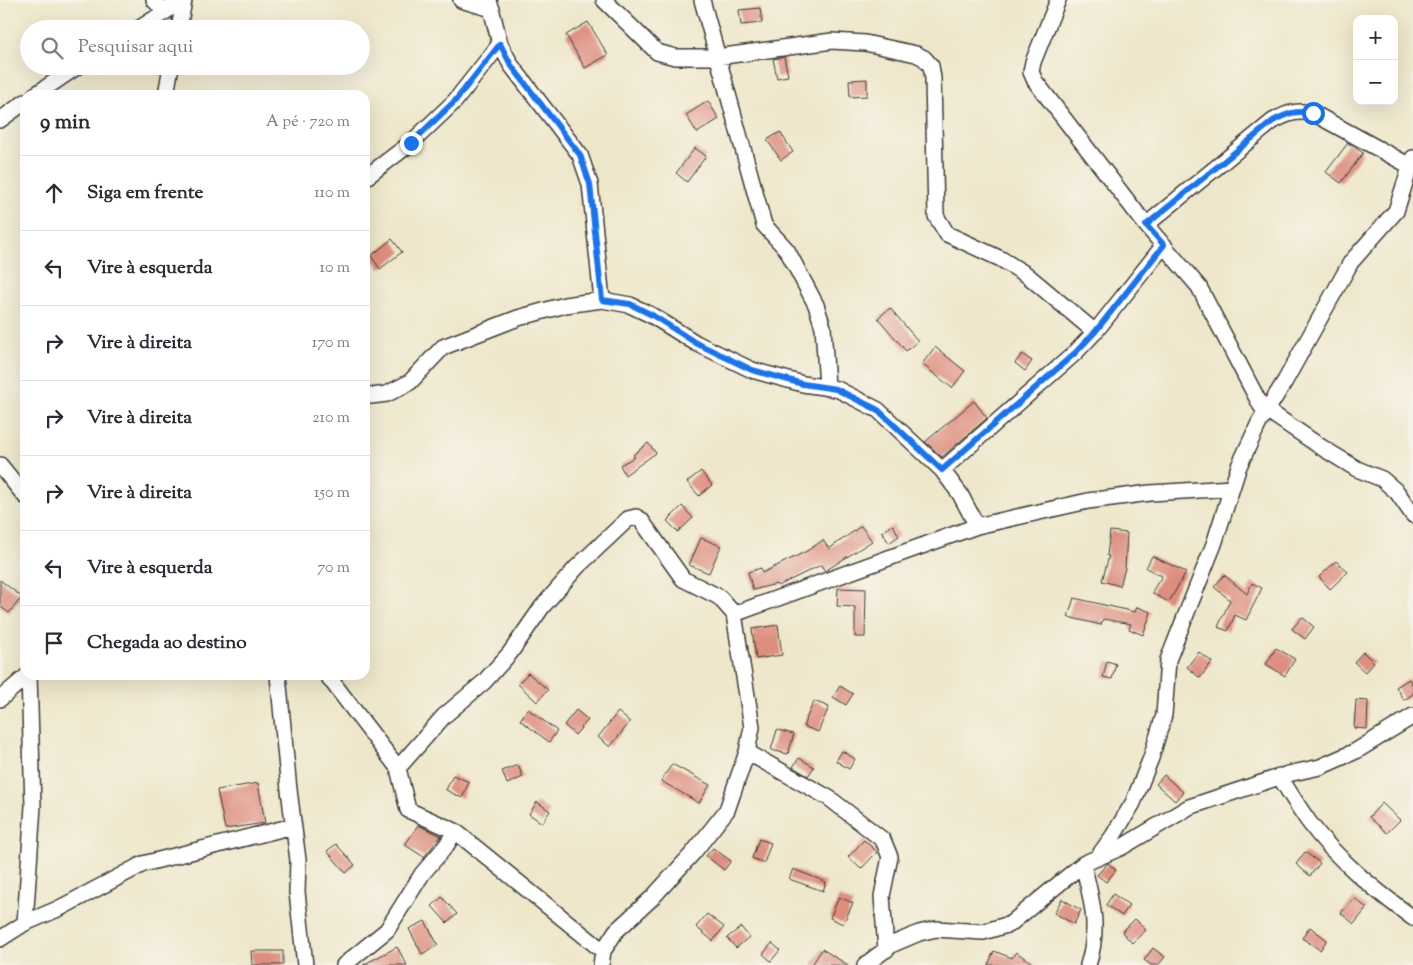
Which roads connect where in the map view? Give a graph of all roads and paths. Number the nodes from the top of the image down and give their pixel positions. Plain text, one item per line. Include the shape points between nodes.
1 (154, 0) edge
2 (179, 0) edge
3 (184, 0) edge
4 (461, 0) edge
5 (604, 0) edge
6 (702, 0) edge
7 (1058, 0) edge
8 (491, 5) edge
9 (165, 12) junction
10 (152, 20) edge
11 (180, 20) edge
12 (500, 44) junction
13 (717, 57) junction
14 (65, 75) edge
15 (169, 75) edge
16 (42, 90) edge
17 (167, 90) edge
18 (20, 106) edge
19 (0, 120) edge
20 (1411, 172) edge
21 (370, 174) edge
22 (1413, 204) edge
23 (1396, 211) junction
24 (1146, 225) junction
25 (1164, 245) junction
26 (602, 300) junction
27 (1095, 332) junction
28 (827, 386) junction
29 (370, 396) edge
30 (1267, 410) junction
31 (0, 465) edge
32 (942, 470) junction
33 (1232, 488) junction
34 (20, 490) edge
35 (1413, 515) edge
36 (977, 526) junction
37 (734, 614) junction
38 (23, 680) edge
39 (29, 680) edge
40 (278, 680) edge
41 (331, 680) edge
42 (0, 699) edge
43 (1413, 716) edge
44 (747, 752) junction
45 (398, 768) junction
46 (1279, 776) junction
47 (293, 826) junction
48 (455, 832) junction
49 (1090, 861) junction
50 (1413, 918) edge
51 (25, 923) junction
52 (0, 939) edge
53 (886, 950) junction
54 (602, 958) edge
55 (305, 965) edge
56 (344, 965) edge
57 (865, 965) edge
58 (1088, 965) edge

1 - 9 street
2 - 9 street
3 - 11 street
4 - 8 street
5 - 13 street via 657,52 674,57
6 - 13 street
7 - 24 street via 1031,72
8 - 12 street
9 - 10 street
12 - 21 street via 455,101 411,143
12 - 26 street via 511,65 580,155 590,184
13 - 27 street via 832,41 865,44 924,58 931,66 933,78 936,216 941,226 955,239 1001,259 1027,275
13 - 28 street via 764,225 787,250 816,305 823,327
14 - 16 street
15 - 17 street
18 - 19 street
20 - 23 street
20 - 24 street via 1313,113 1290,112 1273,121
22 - 23 street
23 - 30 street via 1351,262
24 - 25 street
25 - 27 street
25 - 30 street via 1199,287 1253,393
26 - 28 street via 630,304 696,343 752,370 803,384
26 - 29 street via 565,305 473,334 443,347 410,382 397,390
27 - 32 street via 1021,403
28 - 32 street via 878,410
30 - 33 street via 1239,466
30 - 35 street via 1321,447 1382,479 1397,492
31 - 34 street
32 - 36 street via 960,494
33 - 36 street via 1088,501
33 - 49 street via 1214,544 1168,660 1164,715 1152,758 1114,836
36 - 37 street
37 - 44 street via 752,727
37 - 45 street via 719,597 683,578 641,520 636,517 628,519 577,567 542,607 504,661 444,716
38 - 42 street
39 - 51 street via 33,806
40 - 47 street
41 - 45 street
43 - 46 street via 1356,751 1320,767
44 - 53 street via 829,798 883,840 890,857 882,896
44 - 54 street via 727,810 693,853 616,932
45 - 48 street via 408,810
46 - 49 street via 1189,808 1122,847
46 - 50 street via 1329,846 1356,874
47 - 51 street via 143,864
47 - 55 street
48 - 54 street
48 - 56 street via 422,874 387,930
49 - 53 street via 1010,924 984,932 936,929 919,933
49 - 58 street via 1095,945
51 - 52 street
53 - 57 street

